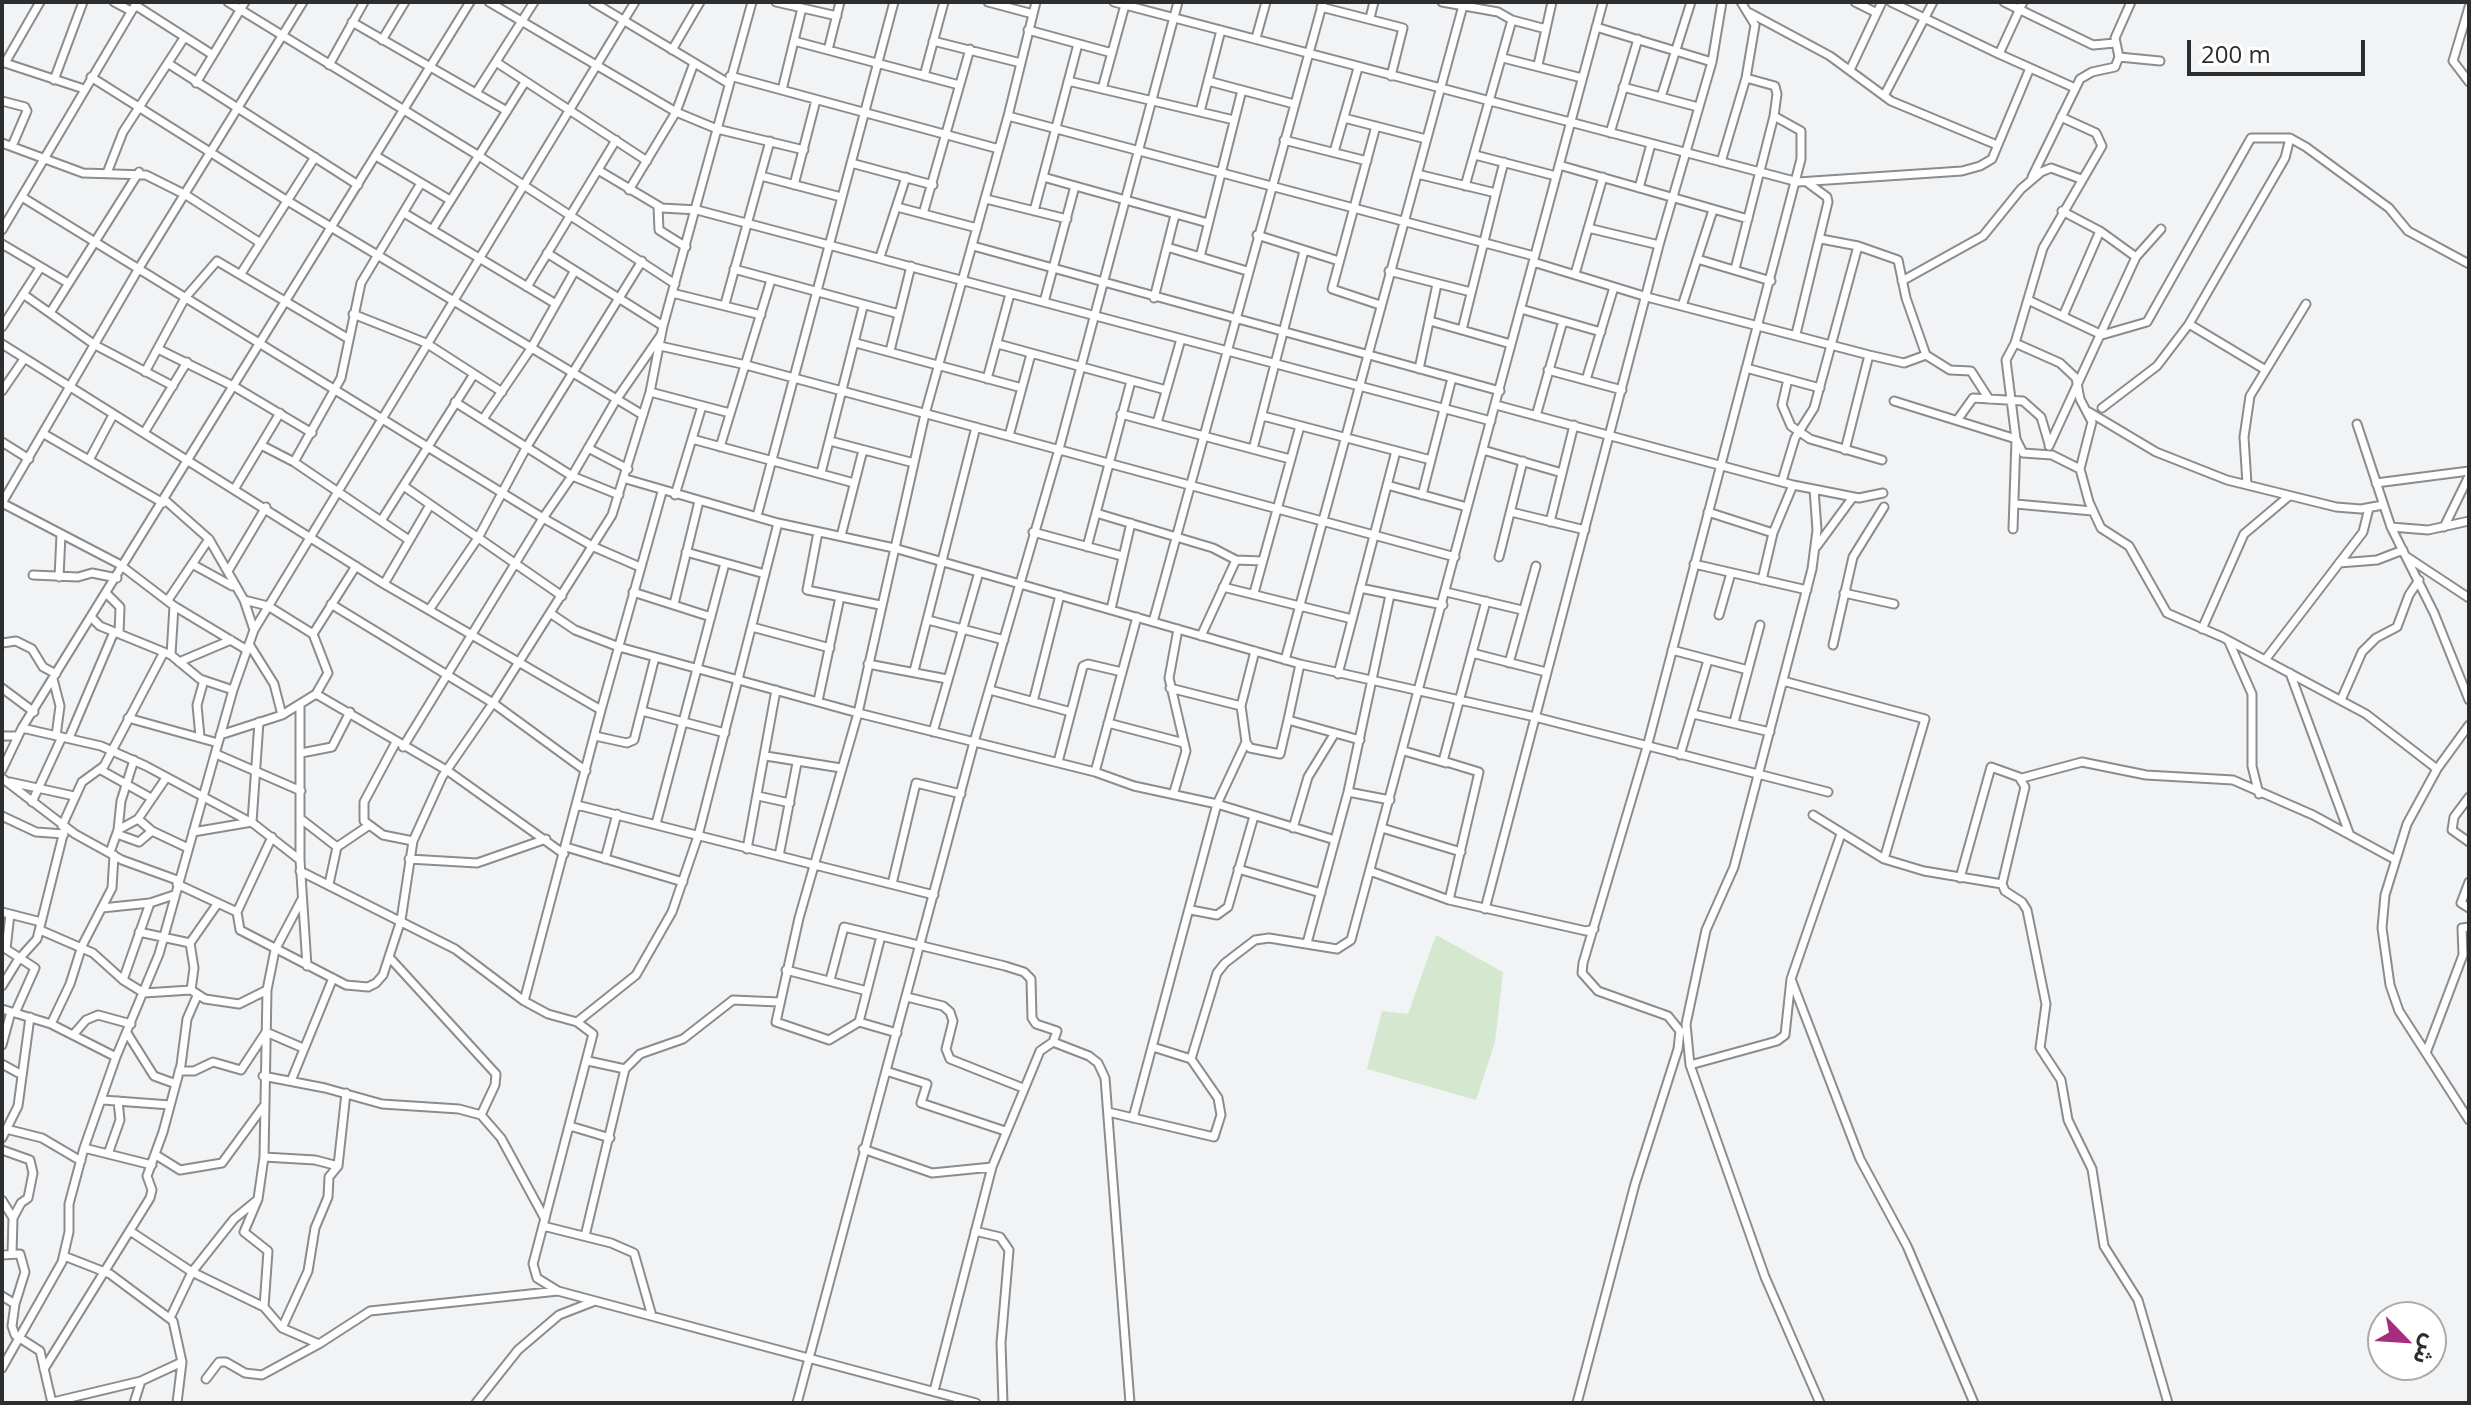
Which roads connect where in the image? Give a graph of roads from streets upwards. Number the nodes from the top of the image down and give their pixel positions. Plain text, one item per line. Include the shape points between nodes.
1 (40, 2) edge
2 (83, 2) edge
3 (115, 2) edge
4 (228, 2) edge
5 (303, 2) edge
6 (364, 2) edge
7 (390, 2) edge
8 (470, 2) edge
9 (489, 2) edge
10 (534, 2) edge
11 (593, 2) edge
12 (635, 2) edge
13 (700, 2) edge
14 (752, 2) edge
15 (776, 2) edge
16 (840, 2) edge
17 (894, 2) edge
18 (944, 2) edge
19 (988, 2) edge
20 (1036, 2) edge
21 (1114, 2) edge
22 (1178, 2) edge
23 (1266, 2) edge
24 (1374, 2) edge
25 (1442, 2) edge
26 (1552, 2) edge
27 (1603, 2) edge
28 (1679, 2) edge
29 (1722, 2) edge
30 (1741, 2) edge
31 (1855, 2) edge
32 (1882, 2) edge
33 (1891, 2) edge
34 (1933, 2) edge
35 (2004, 2) edge
36 (2127, 3) edge
37 (1322, 4) edge
38 (1690, 4) edge
39 (403, 5) edge
40 (1125, 5) junction
41 (1463, 5) edge
42 (135, 6) edge
43 (243, 6) edge
44 (2021, 6) edge
45 (2469, 7) edge
46 (802, 8) junction
47 (1749, 13) junction
48 (1877, 13) junction
49 (1033, 14) junction
50 (837, 16) junction
51 (1174, 18) junction
52 (1370, 18) junction
53 (1926, 18) junction
54 (623, 20) junction
55 (1512, 20) junction
56 (352, 22) junction
57 (521, 22) junction
58 (1596, 27) junction
59 (1546, 29) junction
60 (1028, 30) junction
61 (1221, 30) junction
62 (282, 37) junction
63 (184, 38) junction
64 (1256, 38) junction
65 (1638, 39) junction
66 (382, 40) junction
67 (794, 41) junction
68 (933, 41) junction
69 (2, 42) edge
70 (2115, 43) junction
71 (1078, 44) junction
72 (13, 49) junction
73 (970, 49) junction
74 (672, 50) junction
75 (828, 50) junction
76 (1676, 51) junction
77 (1112, 53) junction
78 (1307, 54) junction
79 (1999, 54) junction
80 (213, 55) junction
81 (2119, 57) junction
82 (1503, 58) junction
83 (2160, 61) dead end
84 (4, 62) edge
85 (496, 62) junction
86 (1712, 62) junction
87 (694, 63) junction
88 (878, 63) junction
89 (1021, 63) junction
90 (169, 64) junction
91 (329, 65) junction
92 (1538, 65) junction
93 (595, 66) junction
94 (430, 67) junction
95 (1358, 68) junction
96 (2030, 68) junction
97 (1850, 70) junction
98 (924, 76) junction
99 (1391, 76) junction
100 (91, 77) junction
101 (1582, 78) junction
102 (1746, 78) junction
103 (54, 80) junction
104 (729, 80) junction
105 (1068, 81) junction
106 (1208, 81) junction
107 (525, 82) junction
108 (2469, 82) edge
109 (196, 83) junction
110 (959, 85) junction
111 (1623, 87) junction
112 (2075, 88) junction
113 (84, 89) junction
114 (1102, 89) junction
115 (1438, 89) junction
116 (782, 90) junction
117 (1242, 90) junction
118 (476, 93) junction
119 (1884, 96) junction
120 (1661, 97) junction
121 (816, 100) junction
122 (1152, 100) junction
123 (2, 101) edge
124 (1490, 103) junction
125 (1294, 104) junction
126 (1698, 107) junction
127 (139, 108) junction
128 (240, 109) junction
129 (404, 110) junction
130 (507, 111) junction
131 (569, 111) junction
132 (676, 112) junction
133 (1200, 112) junction
134 (864, 113) junction
135 (1008, 116) junction
136 (1774, 116) junction
137 (2061, 117) junction
138 (1344, 118) junction
139 (1234, 120) junction
140 (1570, 121) junction
141 (1376, 126) junction
142 (1055, 128) junction
143 (717, 129) junction
144 (1610, 133) junction
145 (947, 136) junction
146 (2290, 138) junction
147 (1426, 139) junction
148 (616, 140) junction
149 (1284, 140) junction
150 (770, 141) junction
151 (2, 143) edge
152 (1651, 144) junction
153 (1997, 145) junction
154 (12, 146) junction
155 (999, 149) junction
156 (804, 150) junction
157 (1139, 151) junction
158 (1334, 152) junction
159 (212, 154) junction
160 (1685, 154) junction
161 (1475, 155) junction
162 (376, 156) junction
163 (479, 156) junction
164 (44, 157) junction
165 (315, 157) junction
166 (647, 161) junction
167 (1367, 161) junction
168 (1504, 162) junction
169 (1721, 162) junction
170 (851, 163) junction
171 (1559, 165) junction
172 (598, 170) junction
173 (139, 172) junction
174 (1221, 172) junction
175 (107, 173) junction
176 (1760, 173) junction
177 (1417, 174) junction
178 (761, 176) junction
179 (1556, 176) junction
180 (906, 177) junction
181 (1043, 177) junction
182 (1603, 177) junction
183 (2031, 179) junction
184 (2081, 179) junction
185 (1803, 182) junction
186 (421, 183) junction
187 (358, 185) junction
188 (524, 185) junction
189 (794, 185) junction
190 (933, 185) junction
191 (1075, 186) junction
192 (1271, 186) junction
193 (1465, 186) junction
194 (1639, 188) junction
195 (629, 190) junction
196 (1496, 193) junction
197 (186, 195) junction
198 (22, 197) junction
199 (841, 197) junction
200 (1673, 198) junction
201 (986, 199) junction
202 (286, 200) junction
203 (450, 200) junction
204 (1125, 201) junction
205 (658, 206) junction
206 (897, 207) junction
207 (1353, 209) junction
208 (697, 210) junction
209 (1713, 210) junction
210 (1034, 211) junction
211 (2062, 211) junction
212 (404, 213) junction
213 (923, 214) junction
214 (570, 215) junction
215 (1175, 215) junction
216 (1067, 219) junction
217 (1748, 219) junction
218 (1403, 222) junction
219 (1208, 223) junction
220 (747, 224) junction
221 (332, 227) junction
222 (977, 228) junction
223 (1588, 228) junction
224 (2161, 229) dead end
225 (2, 230) edge
226 (432, 230) junction
227 (2100, 231) junction
228 (1257, 235) junction
229 (1821, 239) junction
230 (96, 241) junction
231 (259, 242) junction
232 (2, 244) edge
233 (829, 244) junction
234 (1484, 244) junction
235 (1659, 245) junction
236 (973, 246) junction
237 (1858, 246) junction
238 (686, 247) junction
239 (1167, 247) junction
240 (1304, 251) junction
241 (547, 253) junction
242 (378, 254) junction
243 (880, 257) junction
244 (1200, 257) junction
245 (2136, 257) junction
246 (478, 259) junction
247 (1533, 259) junction
248 (1697, 259) junction
249 (642, 261) junction
250 (1339, 261) junction
251 (2469, 264) edge
252 (911, 266) junction
253 (40, 268) junction
254 (139, 268) junction
255 (734, 269) junction
256 (1735, 269) junction
257 (1053, 270) junction
258 (1247, 271) junction
259 (1389, 271) junction
260 (242, 272) junction
261 (574, 272) junction
262 (1575, 274) junction
263 (771, 280) junction
264 (964, 280) junction
265 (1771, 281) junction
266 (1902, 281) junction
267 (68, 283) junction
268 (675, 284) junction
269 (1103, 284) junction
270 (1437, 284) junction
271 (527, 287) junction
272 (1614, 287) junction
273 (1471, 292) junction
274 (672, 293) junction
275 (817, 293) junction
276 (23, 294) junction
277 (1010, 294) junction
278 (1647, 297) junction
279 (185, 298) junction
280 (1154, 298) junction
281 (287, 300) junction
282 (617, 300) junction
283 (2028, 300) junction
284 (452, 301) junction
285 (1044, 302) junction
286 (556, 304) junction
287 (725, 304) junction
288 (2306, 304) dead end
289 (1380, 305) junction
290 (1682, 306) junction
291 (863, 307) junction
292 (1521, 309) junction
293 (50, 313) junction
294 (353, 314) junction
295 (899, 314) junction
296 (761, 315) junction
297 (1095, 316) junction
298 (2063, 316) junction
299 (1234, 318) junction
300 (1430, 321) junction
301 (1563, 321) junction
302 (1759, 324) junction
303 (2189, 324) junction
304 (2, 327) edge
305 (662, 329) junction
306 (1462, 330) junction
307 (1283, 332) junction
308 (1601, 332) junction
309 (1796, 334) junction
310 (2102, 335) junction
311 (349, 339) junction
312 (1181, 339) junction
313 (426, 343) junction
314 (856, 343) junction
315 (2015, 343) junction
316 (2, 344) edge
317 (260, 344) junction
318 (998, 344) junction
319 (1511, 344) junction
320 (95, 345) junction
321 (1834, 345) junction
322 (660, 346) junction
323 (158, 349) junction
324 (530, 350) junction
325 (890, 351) junction
326 (1225, 351) junction
327 (1031, 354) junction
328 (1367, 355) junction
329 (1869, 355) junction
330 (1926, 355) junction
331 (24, 359) junction
332 (187, 362) junction
333 (1276, 363) junction
334 (746, 365) junction
335 (938, 365) junction
336 (1080, 367) junction
337 (1746, 368) junction
338 (1419, 369) junction
339 (2264, 369) junction
340 (1548, 370) junction
341 (145, 372) junction
342 (474, 374) junction
343 (573, 375) junction
344 (795, 378) junction
345 (1452, 378) junction
346 (987, 379) junction
347 (1788, 379) junction
348 (1586, 380) junction
349 (1131, 381) junction
350 (173, 386) junction
351 (1358, 386) junction
352 (2078, 386) junction
353 (235, 387) junction
354 (69, 388) junction
355 (1022, 388) junction
356 (1820, 388) junction
357 (1166, 390) junction
358 (1622, 390) junction
359 (2, 391) edge
360 (334, 391) junction
361 (1500, 391) junction
362 (502, 392) junction
363 (650, 392) junction
364 (843, 392) junction
365 (1989, 399) junction
366 (2013, 399) junction
367 (616, 400) junction
368 (1894, 401) dead end
369 (455, 402) junction
370 (1496, 405) junction
371 (702, 406) junction
372 (1445, 408) junction
373 (2102, 408) dead end
374 (2088, 410) junction
375 (280, 413) junction
376 (730, 413) junction
377 (925, 414) junction
378 (1121, 414) junction
379 (113, 415) junction
380 (643, 415) junction
381 (1263, 416) junction
382 (1536, 416) junction
383 (380, 419) junction
384 (483, 419) junction
385 (1958, 419) junction
386 (1491, 421) junction
387 (1157, 423) junction
388 (2357, 424) dead end
389 (1574, 425) junction
390 (1300, 426) junction
391 (976, 427) junction
392 (144, 433) junction
393 (312, 433) junction
394 (1798, 433) junction
395 (44, 434) junction
396 (1611, 434) junction
397 (1009, 436) junction
398 (1203, 436) junction
399 (1346, 437) junction
400 (692, 439) junction
401 (2016, 439) junction
402 (830, 441) junction
403 (2, 442) edge
404 (261, 445) junction
405 (427, 447) junction
406 (720, 447) junction
407 (526, 448) junction
408 (588, 448) junction
409 (1059, 449) junction
410 (1253, 449) junction
411 (863, 450) junction
412 (1483, 450) junction
413 (1845, 450) junction
414 (2049, 450) junction
415 (1396, 451) junction
416 (29, 459) junction
417 (1290, 459) junction
418 (89, 460) junction
419 (190, 460) junction
420 (1431, 460) junction
421 (1882, 460) dead end
422 (773, 461) junction
423 (1523, 461) junction
424 (294, 462) junction
425 (1107, 462) junction
426 (914, 463) junction
427 (1720, 463) junction
428 (628, 469) junction
429 (2080, 469) junction
430 (821, 473) junction
431 (1562, 473) junction
432 (2469, 474) edge
433 (572, 476) junction
434 (626, 479) junction
435 (1782, 481) junction
436 (854, 483) junction
437 (1189, 483) junction
438 (2376, 483) junction
439 (2247, 484) junction
440 (1387, 485) junction
441 (1793, 485) junction
442 (405, 487) junction
443 (235, 488) junction
444 (1814, 489) junction
445 (338, 492) junction
446 (502, 492) junction
447 (662, 492) junction
448 (1883, 493) dead end
449 (619, 495) junction
450 (675, 495) junction
451 (1422, 495) junction
452 (2289, 496) junction
453 (1853, 497) junction
454 (164, 501) junction
455 (699, 501) junction
456 (2016, 504) junction
457 (430, 505) junction
458 (2383, 505) junction
459 (266, 507) junction
460 (1467, 507) junction
461 (1884, 507) dead end
462 (1276, 508) junction
463 (2369, 508) junction
464 (2092, 511) junction
465 (1511, 512) junction
466 (1708, 512) junction
467 (1096, 513) junction
468 (757, 516) junction
469 (543, 518) junction
470 (381, 521) junction
471 (2469, 521) edge
472 (1322, 522) junction
473 (1550, 522) junction
474 (778, 523) junction
475 (1131, 523) junction
476 (2391, 527) junction
477 (2444, 527) junction
478 (2013, 529) dead end
479 (1585, 530) junction
480 (818, 532) junction
481 (1033, 532) junction
482 (1773, 533) junction
483 (1374, 534) junction
484 (61, 535) junction
485 (841, 536) junction
486 (1175, 536) junction
487 (310, 537) junction
488 (478, 538) junction
489 (209, 539) junction
490 (409, 540) junction
491 (594, 547) junction
492 (1087, 547) junction
493 (894, 548) junction
494 (1815, 548) junction
495 (686, 552) junction
496 (2404, 553) junction
497 (1122, 556) junction
498 (1455, 557) junction
499 (1499, 557) dead end
500 (1236, 560) junction
501 (1262, 561) junction
502 (942, 562) junction
503 (515, 563) junction
504 (725, 563) junction
505 (2339, 563) junction
506 (192, 564) junction
507 (1694, 564) junction
508 (356, 566) junction
509 (1536, 566) dead end
510 (640, 567) junction
511 (123, 568) junction
512 (228, 571) junction
513 (979, 572) junction
514 (1731, 573) junction
515 (765, 574) junction
516 (33, 575) dead end
517 (59, 577) junction
518 (117, 578) junction
519 (1762, 580) junction
520 (2419, 580) junction
521 (384, 584) junction
522 (1019, 584) junction
523 (234, 587) junction
524 (1223, 587) junction
525 (1360, 588) junction
526 (1807, 590) junction
527 (633, 592) junction
528 (1446, 592) junction
529 (1254, 593) junction
530 (1844, 593) junction
531 (107, 594) junction
532 (1060, 595) junction
533 (1390, 595) junction
534 (562, 596) junction
535 (840, 597) junction
536 (2469, 598) edge
537 (244, 600) junction
538 (1486, 601) junction
539 (171, 603) junction
540 (331, 604) junction
541 (674, 604) junction
542 (1894, 604) dead end
543 (880, 605) junction
544 (1301, 605) junction
545 (1443, 605) junction
546 (268, 606) junction
547 (1111, 609) junction
548 (429, 610) junction
549 (1522, 610) junction
550 (550, 613) junction
551 (1719, 615) dead end
552 (711, 617) junction
553 (1137, 617) junction
554 (92, 618) junction
555 (1352, 619) junction
556 (928, 620) junction
557 (1153, 622) junction
558 (1760, 625) dead end
559 (100, 626) junction
560 (87, 627) junction
561 (752, 627) junction
562 (962, 629) junction
563 (1178, 629) junction
564 (2202, 629) junction
565 (254, 630) junction
566 (117, 633) junction
567 (313, 634) junction
568 (473, 636) junction
569 (1201, 636) junction
570 (231, 640) junction
571 (1004, 640) junction
572 (2228, 641) junction
573 (2, 643) edge
574 (1833, 645) dead end
575 (248, 647) junction
576 (619, 647) junction
577 (830, 648) junction
578 (1672, 650) junction
579 (1255, 651) junction
580 (1472, 653) junction
581 (167, 654) junction
582 (655, 657) junction
583 (1285, 660) junction
584 (1708, 660) junction
585 (2265, 660) junction
586 (179, 662) junction
587 (520, 662) junction
588 (1509, 663) junction
589 (868, 664) junction
590 (1300, 664) junction
591 (695, 668) junction
592 (1748, 670) junction
593 (914, 671) junction
594 (1122, 672) junction
595 (1546, 672) junction
596 (2290, 673) junction
597 (1338, 674) junction
598 (445, 676) junction
599 (55, 677) junction
600 (947, 679) junction
601 (204, 680) junction
602 (738, 680) junction
603 (1373, 680) junction
604 (1783, 681) junction
605 (2, 688) edge
606 (1170, 688) junction
607 (233, 690) junction
608 (776, 690) junction
609 (990, 690) junction
610 (1420, 690) junction
611 (316, 694) junction
612 (1459, 699) junction
613 (2341, 700) junction
614 (2469, 700) edge
615 (818, 701) junction
616 (1033, 702) junction
617 (493, 703) junction
618 (300, 704) junction
619 (1241, 706) junction
620 (601, 710) junction
621 (642, 711) junction
622 (34, 712) junction
623 (350, 712) junction
624 (1071, 712) junction
625 (858, 713) junction
626 (1693, 714) junction
627 (282, 715) junction
628 (1535, 717) junction
629 (128, 718) junction
630 (1288, 720) junction
631 (682, 721) junction
632 (259, 722) junction
633 (1734, 722) junction
634 (1108, 723) junction
635 (2469, 725) edge
636 (22, 728) junction
637 (933, 732) junction
638 (1770, 732) junction
639 (725, 733) junction
640 (1335, 733) junction
641 (2, 736) edge
642 (18, 736) junction
643 (595, 736) junction
644 (63, 737) junction
645 (200, 737) junction
646 (219, 739) junction
647 (1360, 740) junction
648 (974, 742) junction
649 (1246, 742) junction
650 (1184, 743) junction
651 (400, 745) junction
652 (1647, 747) junction
653 (111, 750) junction
654 (1404, 751) junction
655 (301, 753) junction
656 (216, 754) junction
657 (1680, 755) junction
658 (766, 756) junction
659 (134, 760) junction
660 (1058, 762) junction
661 (797, 763) junction
662 (841, 768) junction
663 (2437, 769) junction
664 (2, 770) edge
665 (101, 770) junction
666 (255, 771) junction
667 (448, 771) junction
668 (586, 771) junction
669 (1095, 772) junction
670 (1479, 772) junction
671 (1758, 775) junction
672 (166, 778) junction
673 (2022, 778) junction
674 (5, 780) edge
675 (126, 783) junction
676 (39, 786) junction
677 (301, 791) junction
678 (1174, 792) junction
679 (1348, 792) junction
680 (1828, 792) dead end
681 (961, 794) junction
682 (2259, 794) junction
683 (74, 796) junction
684 (758, 796) junction
685 (2469, 797) edge
686 (151, 798) junction
687 (204, 799) junction
688 (1390, 800) junction
689 (32, 802) junction
690 (790, 803) junction
691 (1217, 804) junction
692 (577, 805) junction
693 (617, 814) junction
694 (1813, 815) dead end
695 (2, 816) edge
696 (1254, 816) junction
697 (301, 818) junction
698 (138, 819) junction
699 (252, 822) junction
700 (656, 824) junction
701 (368, 826) junction
702 (1293, 828) junction
703 (1382, 828) junction
704 (64, 829) junction
705 (152, 831) junction
706 (118, 832) junction
707 (193, 832) junction
708 (2349, 833) junction
709 (1841, 834) junction
710 (698, 836) junction
711 (272, 837) junction
712 (546, 839) junction
713 (1335, 840) junction
714 (413, 841) junction
715 (2469, 842) edge
716 (337, 847) junction
717 (188, 848) junction
718 (747, 849) junction
719 (565, 850) junction
720 (1461, 852) junction
721 (112, 853) junction
722 (779, 856) junction
723 (409, 859) junction
724 (605, 859) junction
725 (1884, 859) junction
726 (2394, 859) junction
727 (300, 860) junction
728 (813, 865) junction
729 (1238, 869) junction
730 (300, 871) junction
731 (1370, 871) junction
732 (1960, 878) junction
733 (177, 882) junction
734 (683, 882) junction
735 (2469, 882) edge
736 (329, 884) junction
737 (892, 884) junction
738 (2002, 884) junction
739 (1321, 893) junction
740 (174, 895) junction
741 (934, 895) junction
742 (302, 899) junction
743 (1449, 900) junction
744 (150, 903) junction
745 (218, 903) junction
746 (102, 908) junction
747 (2469, 908) edge
748 (1485, 909) junction
749 (1191, 910) junction
750 (237, 912) junction
751 (6, 913) edge
752 (401, 920) junction
753 (41, 926) junction
754 (2466, 927) edge
755 (1594, 929) junction
756 (139, 932) junction
757 (165, 935) junction
758 (881, 936) junction
759 (2469, 940) edge
760 (190, 943) junction
761 (1307, 943) junction
762 (920, 945) junction
763 (82, 946) junction
764 (275, 950) junction
765 (389, 957) junction
766 (18, 960) junction
767 (307, 966) junction
768 (786, 970) junction
769 (333, 978) junction
770 (1791, 979) junction
771 (123, 980) junction
772 (830, 980) junction
773 (2, 986) edge
774 (267, 990) junction
775 (867, 991) junction
776 (144, 993) junction
777 (194, 993) junction
778 (907, 997) junction
779 (524, 1001) junction
780 (779, 1002) junction
781 (2, 1009) edge
782 (13, 1012) junction
783 (30, 1017) junction
784 (577, 1022) junction
785 (859, 1022) junction
786 (51, 1024) junction
787 (131, 1024) junction
788 (266, 1032) junction
789 (127, 1033) junction
790 (897, 1033) junction
791 (73, 1035) junction
792 (1053, 1042) junction
793 (2, 1045) edge
794 (1153, 1047) junction
795 (303, 1048) junction
796 (2426, 1053) junction
797 (116, 1057) junction
798 (1191, 1059) junction
799 (588, 1061) junction
800 (2, 1064) edge
801 (1690, 1065) junction
802 (625, 1069) junction
803 (179, 1071) junction
804 (886, 1071) junction
805 (22, 1075) junction
806 (263, 1076) junction
807 (291, 1081) junction
808 (176, 1084) junction
809 (1023, 1088) junction
810 (346, 1093) junction
811 (103, 1100) junction
812 (118, 1101) junction
813 (170, 1105) junction
814 (263, 1107) junction
815 (1108, 1112) junction
816 (481, 1115) junction
817 (1133, 1118) junction
818 (2469, 1120) edge
819 (570, 1126) junction
820 (6, 1129) junction
821 (1005, 1131) junction
822 (2, 1138) edge
823 (610, 1138) junction
824 (84, 1148) junction
825 (863, 1149) junction
826 (2, 1150) edge
827 (108, 1154) junction
828 (156, 1155) junction
829 (264, 1157) junction
830 (81, 1161) junction
831 (152, 1165) junction
832 (338, 1166) junction
833 (992, 1167) junction
834 (2, 1199) edge
835 (258, 1199) junction
836 (21, 1203) junction
837 (13, 1218) junction
838 (544, 1223) junction
839 (130, 1231) junction
840 (975, 1231) junction
841 (585, 1236) junction
842 (12, 1254) junction
843 (2, 1255) edge
844 (64, 1256) junction
845 (105, 1271) junction
846 (192, 1272) junction
847 (558, 1291) junction
848 (2, 1296) edge
849 (597, 1301) junction
850 (15, 1304) junction
851 (264, 1307) junction
852 (652, 1316) junction
853 (170, 1318) junction
854 (282, 1328) junction
855 (19, 1337) junction
856 (319, 1344) junction
857 (809, 1358) junction
858 (182, 1362) junction
859 (2, 1368) edge
860 (44, 1369) junction
861 (206, 1379) dead end
862 (141, 1381) junction
863 (934, 1391) junction
864 (52, 1403) edge
865 (134, 1403) edge
866 (177, 1403) edge
867 (476, 1403) edge
868 (797, 1403) edge
869 (976, 1403) edge
870 (1003, 1403) edge
871 (1130, 1403) edge
872 (1577, 1403) edge
873 (1820, 1403) edge
874 (1974, 1403) edge
875 (2168, 1403) edge

1 - 72 street
2 - 103 street
3 - 42 street
4 - 43 street
5 - 62 street
6 - 56 street
7 - 39 street
8 - 94 street
9 - 57 street
10 - 57 street
11 - 54 street
12 - 54 street
13 - 74 street
14 - 104 street
15 - 46 street
16 - 50 street
17 - 88 street
18 - 68 street
19 - 49 street
20 - 49 street
21 - 40 street
22 - 51 street
23 - 64 street
24 - 52 street
25 - 41 street
26 - 59 street
27 - 58 street
28 - 38 street
29 - 86 street
30 - 47 street
31 - 48 street
32 - 48 street
33 - 53 street
34 - 53 street
35 - 44 street
36 - 70 street
37 - 52 street
37 - 78 street
38 - 76 street
39 - 66 street
40 - 51 street
40 - 77 street
41 - 55 street
41 - 115 street
42 - 63 street
42 - 100 street
43 - 62 street
43 - 80 street
44 - 70 street via 2093,45
44 - 79 street
45 - 108 street via 2453,61
46 - 50 street
46 - 67 street
47 - 97 street
47 - 102 street via 1755,25
48 - 97 street
49 - 60 street
50 - 75 street
51 - 61 street
51 - 122 street
52 - 99 street via 1403,28
53 - 79 street
53 - 119 street
54 - 74 street
54 - 93 street
55 - 59 street
55 - 82 street
56 - 66 street
56 - 91 street
57 - 85 street
57 - 93 street
58 - 65 street
58 - 101 street
59 - 92 street
60 - 71 street
60 - 89 street
61 - 64 street
61 - 106 street
62 - 91 street
62 - 128 street
63 - 80 street
63 - 90 street
64 - 78 street
65 - 76 street
65 - 111 street
66 - 94 street
67 - 75 street
67 - 116 street
68 - 73 street
68 - 98 street
69 - 72 street
70 - 81 street
71 - 77 street
71 - 105 street
72 - 84 street
73 - 89 street
73 - 110 street
74 - 87 street
75 - 88 street
76 - 86 street
76 - 120 street
77 - 114 street
78 - 95 street
78 - 125 street
79 - 96 street
80 - 109 street
81 - 83 street
81 - 112 street via 2115,67 2085,75
82 - 92 street
82 - 124 street
84 - 103 street
85 - 107 street
85 - 118 street
86 - 126 street
87 - 104 street
87 - 132 street
88 - 98 street
88 - 134 street
89 - 135 street
90 - 109 street
90 - 127 street
91 - 129 street
92 - 101 street
93 - 131 street
93 - 132 street
94 - 118 street
94 - 129 street
95 - 99 street
95 - 138 street
96 - 112 street
96 - 153 street
97 - 119 street
98 - 110 street
99 - 115 street
100 - 113 street
100 - 127 street
101 - 140 street
102 - 136 street via 1775,86
102 - 169 street
103 - 113 street
104 - 116 street
104 - 143 street
105 - 114 street
105 - 142 street
106 - 117 street
106 - 133 street
107 - 130 street
107 - 131 street
109 - 128 street
110 - 145 street
111 - 120 street
111 - 144 street
112 - 137 street
113 - 164 street
114 - 122 street
115 - 124 street
115 - 147 street
116 - 121 street
117 - 125 street
117 - 139 street
118 - 130 street
119 - 153 street
120 - 126 street
121 - 134 street
121 - 156 street
122 - 133 street
122 - 157 street
123 - 154 street via 27,111
124 - 140 street
124 - 161 street
125 - 149 street
126 - 160 street
127 - 159 street
127 - 175 street
128 - 159 street
128 - 165 street
129 - 162 street
129 - 163 street
130 - 163 street
131 - 148 street
131 - 188 street
132 - 143 street
132 - 166 street
133 - 139 street
134 - 145 street
134 - 170 street
135 - 142 street
135 - 155 street
136 - 176 street
136 - 185 street via 1801,131
137 - 183 street
137 - 184 street via 2102,140
138 - 141 street
138 - 158 street
139 - 174 street
140 - 144 street
140 - 171 street
141 - 147 street
141 - 167 street
142 - 157 street
142 - 181 street
143 - 150 street
143 - 208 street
144 - 152 street
145 - 155 street
145 - 190 street
146 - 251 street via 2389,208 2408,231
146 - 303 street via 2285,158
146 - 310 street via 2251,138 2147,322
147 - 177 street
148 - 166 street
148 - 172 street
149 - 158 street
149 - 192 street
150 - 156 street
150 - 178 street
151 - 154 street
152 - 160 street
152 - 194 street
153 - 185 street via 1992,159 1972,169
154 - 164 street
155 - 201 street
156 - 189 street
157 - 174 street
157 - 204 street
158 - 167 street
159 - 197 street
159 - 202 street
160 - 169 street
160 - 200 street
161 - 168 street
161 - 193 street
162 - 186 street
162 - 187 street
163 - 188 street
163 - 203 street
164 - 175 street via 83,173
164 - 198 street
165 - 187 street
165 - 202 street
166 - 195 street
167 - 207 street
168 - 179 street
168 - 196 street
169 - 176 street
170 - 180 street
170 - 199 street
171 - 179 street
171 - 182 street
172 - 195 street
172 - 214 street
173 - 175 street
173 - 197 street
173 - 230 street
174 - 192 street
174 - 219 street
176 - 185 street
176 - 217 street
177 - 193 street
177 - 218 street
178 - 189 street
178 - 220 street
179 - 247 street
180 - 190 street
180 - 206 street
181 - 191 street
181 - 210 street
182 - 194 street
182 - 223 street
183 - 184 street via 2051,168
183 - 266 street via 1983,236
184 - 211 street
185 - 229 street via 1827,197
185 - 265 street
186 - 203 street
186 - 212 street
187 - 221 street
188 - 214 street
188 - 246 street
189 - 199 street
190 - 213 street
191 - 204 street
191 - 216 street
192 - 207 street
192 - 228 street
193 - 196 street
194 - 200 street
195 - 205 street
196 - 234 street
197 - 231 street
197 - 254 street
198 - 225 street
198 - 230 street
199 - 233 street
200 - 209 street
200 - 235 street
201 - 210 street
201 - 222 street
202 - 221 street
202 - 231 street
203 - 226 street
204 - 215 street
204 - 269 street
205 - 208 street
205 - 238 street via 659,230
206 - 213 street
206 - 243 street
207 - 218 street
207 - 250 street
208 - 220 street
208 - 238 street
209 - 217 street
209 - 248 street
210 - 216 street
211 - 227 street
211 - 283 street via 2043,248
212 - 226 street
212 - 242 street
213 - 222 street
214 - 241 street
214 - 249 street
215 - 219 street
215 - 239 street
216 - 257 street
217 - 256 street
218 - 234 street
218 - 259 street
219 - 244 street
220 - 233 street
220 - 255 street
221 - 242 street
221 - 281 street
222 - 236 street
223 - 235 street
223 - 262 street
224 - 245 street
226 - 246 street
227 - 245 street
227 - 298 street
228 - 240 street
228 - 258 street
229 - 237 street
229 - 309 street
230 - 254 street
230 - 267 street
231 - 260 street
232 - 253 street
233 - 243 street
233 - 275 street
234 - 247 street
234 - 273 street
235 - 278 street
236 - 257 street
236 - 264 street
237 - 266 street via 1898,260
237 - 321 street
238 - 268 street
239 - 244 street
239 - 280 street
240 - 250 street
240 - 307 street
241 - 261 street
241 - 271 street
242 - 284 street
242 - 294 street via 361,283
243 - 252 street
244 - 258 street
245 - 310 street
246 - 271 street
246 - 284 street
247 - 262 street
247 - 292 street
248 - 256 street
248 - 290 street
249 - 268 street
249 - 282 street
250 - 289 street via 1333,291
252 - 264 street
252 - 295 street
253 - 267 street
253 - 276 street
254 - 279 street
254 - 320 street
255 - 263 street
255 - 287 street
256 - 265 street
257 - 269 street
257 - 285 street
258 - 299 street
259 - 270 street
259 - 289 street
260 - 279 street via 217,261
260 - 281 street
261 - 282 street
261 - 286 street
262 - 272 street
263 - 275 street
263 - 296 street
264 - 277 street
264 - 335 street
265 - 302 street
266 - 330 street
267 - 293 street
268 - 274 street
269 - 280 street
269 - 297 street
270 - 273 street
270 - 300 street
271 - 286 street
272 - 278 street
272 - 308 street
273 - 306 street
274 - 287 street
274 - 305 street
275 - 291 street
275 - 344 street
276 - 293 street
276 - 304 street
277 - 285 street
277 - 318 street
278 - 290 street
278 - 358 street
279 - 317 street
279 - 323 street
280 - 299 street
281 - 311 street
281 - 317 street
282 - 305 street
282 - 343 street
283 - 298 street
283 - 315 street
284 - 313 street
284 - 324 street
285 - 297 street
286 - 324 street
287 - 296 street
288 - 339 street
289 - 328 street
290 - 302 street
291 - 295 street
291 - 314 street
292 - 301 street
292 - 319 street
293 - 320 street
294 - 311 street
294 - 313 street
295 - 325 street
296 - 334 street
297 - 312 street
297 - 336 street
298 - 310 street
299 - 307 street
299 - 326 street
300 - 306 street
300 - 338 street
301 - 308 street
301 - 340 street
302 - 309 street
302 - 337 street
303 - 339 street
303 - 373 street via 2157,366
305 - 322 street
305 - 367 street
306 - 319 street
307 - 328 street
307 - 333 street
308 - 348 street
309 - 321 street
310 - 352 street
311 - 360 street
312 - 326 street
312 - 357 street
313 - 342 street
313 - 383 street
314 - 325 street
314 - 364 street
315 - 352 street via 2067,367
315 - 366 street via 2006,366
316 - 331 street
317 - 353 street
317 - 360 street
318 - 327 street
318 - 346 street
319 - 361 street
320 - 341 street
320 - 354 street
321 - 329 street
321 - 356 street
322 - 334 street
322 - 363 street
323 - 332 street
323 - 341 street
324 - 343 street
324 - 362 street
325 - 335 street
326 - 333 street
326 - 398 street
327 - 336 street
327 - 355 street
328 - 338 street
328 - 351 street
329 - 330 street via 1904,363
329 - 413 street
330 - 365 street via 1950,370 1971,371
331 - 354 street
331 - 359 street
332 - 350 street
332 - 353 street
333 - 351 street
333 - 381 street
334 - 344 street
334 - 376 street
335 - 346 street
335 - 377 street
336 - 349 street
336 - 409 street
337 - 347 street
337 - 427 street
338 - 345 street
339 - 439 street via 2246,413
340 - 348 street
340 - 382 street
341 - 350 street
342 - 362 street
342 - 369 street
343 - 367 street
343 - 407 street
344 - 364 street
344 - 422 street
345 - 361 street
345 - 372 street
346 - 355 street
347 - 356 street
347 - 394 street via 1783,413
348 - 358 street
349 - 357 street
349 - 378 street
350 - 392 street
351 - 372 street
351 - 399 street
352 - 374 street
352 - 414 street
353 - 375 street
353 - 419 street
354 - 379 street
354 - 395 street
355 - 397 street
356 - 394 street via 1812,414
357 - 387 street
358 - 396 street
360 - 383 street
360 - 393 street
361 - 370 street
362 - 384 street
363 - 371 street
363 - 380 street
364 - 377 street
364 - 402 street
365 - 366 street
365 - 385 street via 1973,398
366 - 401 street
366 - 414 street via 2035,409
367 - 380 street
367 - 408 street
368 - 385 street
369 - 384 street
369 - 405 street
370 - 382 street
370 - 386 street
371 - 376 street
371 - 400 street
372 - 386 street
372 - 420 street
374 - 429 street via 2092,427
374 - 439 street via 2156,452
375 - 393 street
375 - 404 street
376 - 406 street
377 - 391 street
377 - 426 street
378 - 387 street
378 - 425 street
379 - 392 street
379 - 418 street
380 - 428 street
381 - 390 street
381 - 410 street
382 - 389 street
383 - 405 street
383 - 445 street
384 - 407 street
385 - 401 street
386 - 412 street
387 - 398 street
388 - 438 street
389 - 396 street
389 - 431 street
390 - 399 street
390 - 417 street
391 - 397 street
391 - 502 street
392 - 419 street
393 - 424 street
394 - 413 street
394 - 435 street
395 - 416 street
395 - 418 street
396 - 427 street
396 - 479 street
397 - 409 street
398 - 410 street
398 - 437 street
399 - 415 street
399 - 472 street
400 - 406 street
400 - 450 street
401 - 414 street via 2023,453
401 - 456 street
402 - 411 street
402 - 430 street
403 - 416 street
404 - 424 street
404 - 443 street
405 - 442 street
405 - 446 street
406 - 422 street
407 - 433 street
407 - 446 street
408 - 428 street
408 - 433 street
409 - 425 street
409 - 481 street
410 - 417 street
411 - 426 street
411 - 436 street
412 - 423 street
412 - 460 street
413 - 421 street
414 - 429 street
415 - 420 street
415 - 440 street
416 - 484 street via 2,503
417 - 462 street
418 - 454 street
419 - 443 street
419 - 454 street
420 - 451 street
422 - 430 street
422 - 468 street
423 - 431 street
423 - 465 street
424 - 445 street
425 - 437 street
425 - 467 street
426 - 493 street
427 - 435 street
427 - 466 street
428 - 434 street
429 - 464 street
430 - 436 street
431 - 473 street
432 - 438 street
432 - 477 street
433 - 449 street
433 - 469 street
434 - 447 street
434 - 449 street
435 - 441 street
436 - 485 street
437 - 462 street
437 - 486 street
438 - 458 street
439 - 452 street
440 - 451 street
440 - 483 street
441 - 444 street
441 - 482 street
442 - 457 street
442 - 470 street
443 - 459 street
444 - 453 street
444 - 494 street
445 - 470 street
445 - 487 street
446 - 469 street
446 - 488 street
447 - 450 street
447 - 510 street
448 - 453 street
449 - 491 street
450 - 455 street
451 - 460 street
452 - 463 street
452 - 564 street via 2244,534
453 - 494 street
454 - 489 street
454 - 511 street
455 - 468 street
455 - 495 street
456 - 464 street
456 - 478 street
457 - 488 street
457 - 490 street
458 - 463 street
458 - 476 street
459 - 487 street
459 - 512 street
460 - 498 street
461 - 530 street via 1859,545
462 - 472 street
462 - 501 street
463 - 505 street via 2363,532
464 - 564 street via 2101,528 2129,546 2167,613
465 - 473 street
465 - 499 street
466 - 482 street
466 - 507 street
467 - 475 street
467 - 492 street
468 - 474 street
469 - 491 street
469 - 503 street
470 - 490 street
471 - 477 street
472 - 483 street
472 - 544 street
473 - 479 street
474 - 480 street
474 - 515 street
475 - 486 street
475 - 497 street
476 - 477 street
476 - 496 street
479 - 595 street
480 - 485 street
480 - 535 street via 806,588
481 - 492 street
481 - 522 street
482 - 519 street
483 - 498 street
483 - 525 street
484 - 511 street
484 - 517 street
485 - 493 street
486 - 500 street
486 - 557 street
487 - 508 street
487 - 546 street
488 - 503 street
488 - 548 street
489 - 506 street
489 - 512 street
490 - 521 street
491 - 510 street
491 - 534 street
492 - 497 street
493 - 502 street
493 - 543 street
494 - 526 street
495 - 504 street
495 - 541 street
496 - 505 street
496 - 520 street
496 - 536 street
497 - 547 street
498 - 528 street
500 - 501 street
500 - 524 street
501 - 529 street
502 - 513 street
502 - 556 street
503 - 534 street
503 - 568 street
504 - 515 street
504 - 552 street
505 - 585 street
506 - 523 street
506 - 539 street
507 - 514 street
507 - 578 street
508 - 521 street
508 - 540 street
509 - 549 street
510 - 527 street
511 - 518 street
511 - 539 street
512 - 523 street
513 - 522 street
513 - 562 street
514 - 519 street
514 - 551 street
515 - 561 street
516 - 517 street
517 - 518 street via 92,573
518 - 531 street
519 - 526 street
520 - 613 street via 2397,627 2362,652
520 - 614 street
521 - 548 street
522 - 532 street
522 - 571 street
523 - 537 street
524 - 529 street
524 - 569 street
525 - 533 street
525 - 555 street
526 - 604 street
527 - 541 street
527 - 576 street
528 - 538 street
528 - 545 street
529 - 544 street
530 - 542 street
530 - 574 street
531 - 554 street
531 - 566 street via 120,607
532 - 547 street
532 - 616 street
533 - 545 street
533 - 603 street
534 - 550 street
535 - 543 street
535 - 577 street
537 - 546 street
537 - 565 street
538 - 549 street
538 - 580 street
539 - 570 street
539 - 581 street
540 - 567 street
540 - 598 street
541 - 552 street
543 - 589 street
544 - 555 street
544 - 583 street
545 - 610 street
546 - 565 street
546 - 567 street
547 - 553 street
548 - 568 street
549 - 588 street
550 - 576 street via 575,630
550 - 587 street
552 - 591 street
553 - 557 street
553 - 594 street
554 - 559 street
554 - 560 street
555 - 597 street
556 - 562 street
556 - 593 street
557 - 563 street
558 - 592 street
559 - 560 street
559 - 566 street
560 - 599 street
561 - 577 street
561 - 602 street
562 - 571 street
562 - 600 street
563 - 569 street
563 - 606 street
564 - 572 street
565 - 575 street
566 - 581 street
566 - 644 street
567 - 611 street via 328,673
568 - 587 street
568 - 598 street
569 - 579 street
570 - 575 street
570 - 586 street
571 - 609 street
572 - 585 street
572 - 682 street via 2252,694 2252,766
573 - 599 street via 16,641 32,649
575 - 607 street
575 - 627 street via 274,684
576 - 582 street
576 - 620 street
577 - 615 street
578 - 584 street
578 - 652 street
579 - 583 street
579 - 619 street
580 - 588 street
580 - 612 street
581 - 586 street
581 - 629 street
582 - 591 street
582 - 621 street
583 - 590 street
584 - 592 street
584 - 626 street
585 - 596 street
586 - 601 street
587 - 617 street
587 - 620 street
588 - 595 street
589 - 593 street
589 - 625 street
590 - 597 street
590 - 630 street
591 - 602 street
591 - 631 street
592 - 633 street
593 - 600 street
594 - 624 street via 1085,664
594 - 634 street
595 - 628 street
596 - 613 street
596 - 708 street
597 - 603 street
598 - 617 street
598 - 651 street
599 - 622 street
599 - 644 street
600 - 637 street
601 - 607 street
601 - 645 street via 197,705
602 - 608 street
602 - 639 street
603 - 610 street
603 - 647 street
604 - 638 street
604 - 725 street via 1925,719
605 - 622 street
606 - 619 street
606 - 650 street
607 - 646 street
608 - 615 street
608 - 658 street
609 - 616 street
609 - 648 street
610 - 612 street
610 - 654 street
611 - 618 street
611 - 623 street
612 - 628 street
612 - 670 street via 1443,761
613 - 663 street
615 - 625 street
616 - 624 street
617 - 667 street
617 - 668 street
618 - 627 street
618 - 655 street
619 - 649 street
620 - 643 street
621 - 631 street
621 - 643 street via 631,742
622 - 636 street
623 - 651 street
623 - 655 street via 332,747
624 - 660 street
625 - 637 street
625 - 662 street
626 - 633 street
626 - 657 street
627 - 632 street
628 - 652 street
628 - 748 street
629 - 645 street
629 - 653 street
630 - 640 street
630 - 649 street via 1280,754 1250,748
631 - 639 street
631 - 700 street
632 - 646 street
632 - 666 street
633 - 638 street
634 - 650 street
634 - 669 street
635 - 663 street
636 - 642 street
636 - 644 street
637 - 648 street
638 - 671 street
639 - 710 street
640 - 647 street
640 - 702 street via 1308,777
641 - 642 street
642 - 664 street
643 - 668 street
644 - 653 street
644 - 676 street
645 - 646 street
646 - 656 street
647 - 679 street
648 - 660 street
648 - 681 street
649 - 691 street
650 - 678 street via 1185,762
651 - 667 street
651 - 701 street via 364,802
652 - 657 street
652 - 755 street
653 - 659 street
653 - 665 street
654 - 670 street
654 - 688 street
655 - 677 street
656 - 666 street
656 - 687 street
657 - 671 street
658 - 661 street
658 - 684 street
659 - 672 street
659 - 675 street
660 - 669 street
661 - 662 street
661 - 690 street
662 - 728 street
663 - 726 street
665 - 675 street
665 - 683 street via 82,782
666 - 677 street
666 - 699 street
667 - 712 street
667 - 714 street
668 - 692 street
669 - 678 street via 1134,786
670 - 720 street
671 - 680 street
671 - 801 street via 1734,867 1706,930 1686,1024
672 - 686 street
672 - 687 street
673 - 682 street via 2082,762 2146,775 2233,780
673 - 732 street via 1991,767
673 - 738 street via 2025,790
674 - 676 street
674 - 689 street
675 - 686 street
675 - 706 street
676 - 683 street
676 - 689 street
677 - 697 street
678 - 691 street
679 - 688 street
679 - 713 street
681 - 737 street via 916,783
681 - 741 street
682 - 708 street
683 - 704 street
684 - 690 street
684 - 718 street
685 - 715 street via 2454,817 2452,830
686 - 698 street
687 - 699 street
687 - 707 street
688 - 703 street
689 - 704 street
690 - 722 street
691 - 696 street
691 - 749 street
692 - 693 street
692 - 719 street
693 - 700 street
693 - 724 street
694 - 709 street
695 - 704 street via 36,832
696 - 702 street
696 - 729 street
697 - 716 street
697 - 727 street
698 - 705 street
698 - 706 street
699 - 707 street
699 - 711 street
700 - 710 street
701 - 714 street
701 - 716 street
702 - 713 street
703 - 720 street
703 - 731 street
704 - 721 street
704 - 753 street
705 - 706 street via 139,842
705 - 717 street
706 - 721 street
707 - 717 street
708 - 726 street
709 - 725 street
709 - 770 street
710 - 718 street
710 - 734 street
711 - 727 street
711 - 750 street
712 - 719 street
712 - 723 street via 477,863
713 - 739 street
714 - 723 street
716 - 736 street
717 - 733 street
718 - 722 street
719 - 724 street
719 - 779 street
720 - 743 street
721 - 733 street
721 - 746 street via 112,888
722 - 728 street
723 - 752 street
724 - 734 street
725 - 732 street
726 - 796 street via 2384,906 2384,956 2399,1011
727 - 730 street
728 - 737 street
728 - 768 street
729 - 739 street
729 - 749 street via 1225,911 1212,915
730 - 736 street
730 - 742 street
731 - 743 street
731 - 761 street via 1349,943 1337,949
732 - 738 street
733 - 740 street
733 - 745 street
734 - 784 street via 636,975
735 - 747 street via 2461,903
736 - 752 street
737 - 741 street
738 - 875 street via 2027,910 2045,995 2040,1048 2061,1080 2068,1120 2092,1169 2104,1246 2138,1300
739 - 761 street
740 - 744 street
740 - 757 street
741 - 762 street
742 - 764 street
742 - 767 street
743 - 748 street
744 - 746 street
744 - 756 street
745 - 750 street
745 - 760 street
746 - 763 street
748 - 755 street
749 - 794 street
750 - 764 street via 240,930
751 - 753 street
751 - 766 street via 6,949
752 - 765 street
752 - 779 street via 455,949
753 - 763 street
753 - 766 street via 35,945
754 - 759 street
754 - 796 street via 2463,955
755 - 872 street via 1583,963 1588,982 1598,991 1668,1016 1680,1031
756 - 757 street
756 - 771 street
757 - 760 street
757 - 776 street
758 - 762 street
758 - 772 street via 844,927
758 - 775 street
760 - 777 street
761 - 798 street via 1255,940 1225,963 1210,989
762 - 778 street
762 - 792 street via 1027,974 1033,986 1032,1018 1057,1031
763 - 771 street
763 - 786 street
764 - 767 street
764 - 774 street
765 - 769 street via 383,975 368,987
765 - 816 street via 496,1074
766 - 773 street
766 - 782 street via 35,971
767 - 769 street
768 - 772 street
768 - 780 street
769 - 795 street
770 - 801 street via 1785,1035
770 - 874 street via 1860,1159 1907,1246
771 - 776 street
772 - 775 street
774 - 777 street via 239,1004
774 - 788 street
775 - 785 street
776 - 777 street
776 - 787 street
777 - 803 street
778 - 790 street
778 - 809 street via 950,1012 950,1059
779 - 784 street
780 - 785 street via 778,1025 829,1040
780 - 802 street via 733,1000 683,1039 640,1054
781 - 782 street
782 - 783 street
782 - 793 street
783 - 786 street
783 - 805 street
784 - 799 street via 593,1034
785 - 790 street
786 - 791 street
787 - 789 street
787 - 791 street via 98,1015
788 - 795 street
788 - 803 street via 241,1070 213,1062
788 - 806 street
789 - 797 street
789 - 808 street via 154,1076
790 - 804 street
791 - 797 street
792 - 809 street via 1042,1048
792 - 815 street via 1098,1063
794 - 798 street
794 - 817 street
795 - 807 street
796 - 818 street
797 - 811 street
798 - 817 street via 1218,1098 1221,1115 1214,1137
799 - 802 street
799 - 819 street
800 - 805 street
801 - 873 street via 1765,1277
802 - 823 street
803 - 808 street
804 - 821 street via 927,1084 921,1103
804 - 825 street
805 - 820 street via 18,1106
806 - 807 street
806 - 814 street
807 - 810 street
808 - 813 street
809 - 821 street
810 - 816 street via 382,1104
810 - 832 street
811 - 812 street
811 - 824 street
812 - 813 street
812 - 827 street via 120,1120
813 - 828 street
814 - 828 street via 222,1163 180,1170
814 - 829 street
815 - 817 street
815 - 871 street
816 - 838 street via 501,1138
819 - 823 street
819 - 838 street
820 - 822 street
820 - 830 street via 42,1138
821 - 833 street
823 - 841 street
824 - 827 street
824 - 830 street
825 - 833 street via 932,1173
825 - 857 street
826 - 836 street via 32,1163 33,1183
827 - 831 street
828 - 831 street
829 - 832 street
829 - 835 street
830 - 844 street via 69,1204
831 - 839 street via 146,1179 150,1198
832 - 854 street via 329,1177 308,1271
833 - 840 street
834 - 836 street
834 - 837 street
835 - 846 street via 234,1219
835 - 851 street via 244,1232 268,1251
836 - 837 street
837 - 842 street
838 - 841 street
838 - 847 street via 533,1273
839 - 845 street
839 - 846 street
840 - 863 street
840 - 870 street via 1000,1237 1009,1250 1001,1343
841 - 852 street via 634,1253
842 - 843 street
842 - 850 street via 20,1254 25,1272
844 - 845 street
844 - 855 street
845 - 853 street
845 - 860 street
846 - 851 street
846 - 853 street
847 - 849 street
847 - 856 street via 370,1311
848 - 850 street
849 - 852 street
849 - 867 street via 559,1315 518,1350
850 - 855 street via 12,1326
851 - 854 street
852 - 857 street
853 - 858 street
854 - 856 street
855 - 859 street
855 - 860 street via 38,1348
856 - 861 street via 262,1375 219,1362
857 - 863 street
857 - 868 street
858 - 862 street
858 - 866 street
860 - 864 street
862 - 864 street
862 - 865 street
863 - 869 street

